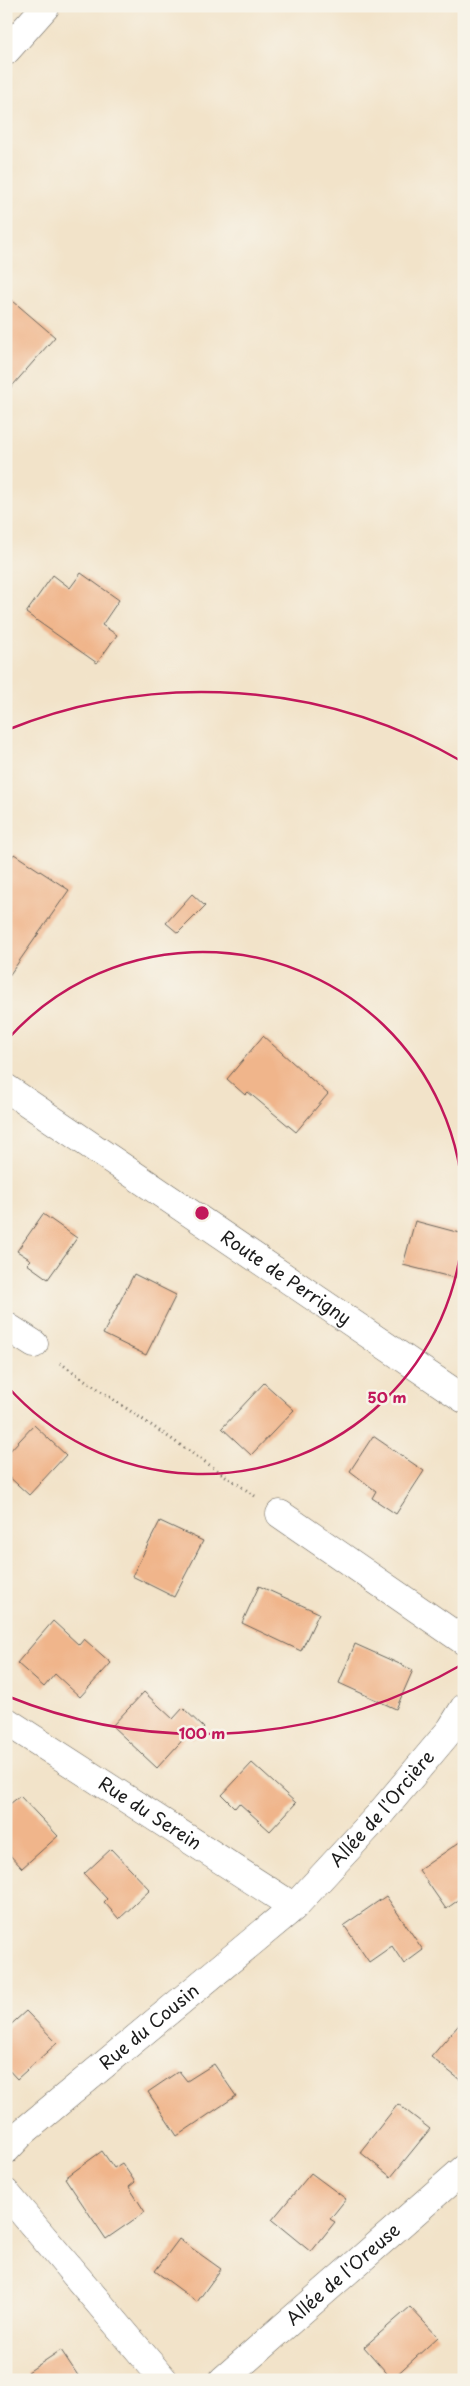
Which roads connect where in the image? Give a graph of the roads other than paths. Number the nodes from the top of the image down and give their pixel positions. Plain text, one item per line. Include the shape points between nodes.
1 (46, 6) edge
2 (6, 50) edge
3 (6, 1088) edge
4 (6, 1326) edge
5 (34, 1344) road end
6 (464, 1399) edge
7 (280, 1514) road end
8 (464, 1641) edge
9 (464, 1708) edge
10 (6, 1721) edge
11 (294, 1907) junction
12 (6, 2150) edge
13 (464, 2169) edge
14 (6, 2193) edge
15 (164, 2380) edge
16 (223, 2380) edge

1 - 2 street
3 - 6 street, Route de Perrigny
4 - 5 street
7 - 8 street
9 - 11 street, Allée de l'Orcière via 451,1730 379,1815
10 - 11 street, Rue du Serein
11 - 12 street, Rue du Cousin
13 - 16 street, Allée de l'Oreuse
14 - 15 street

